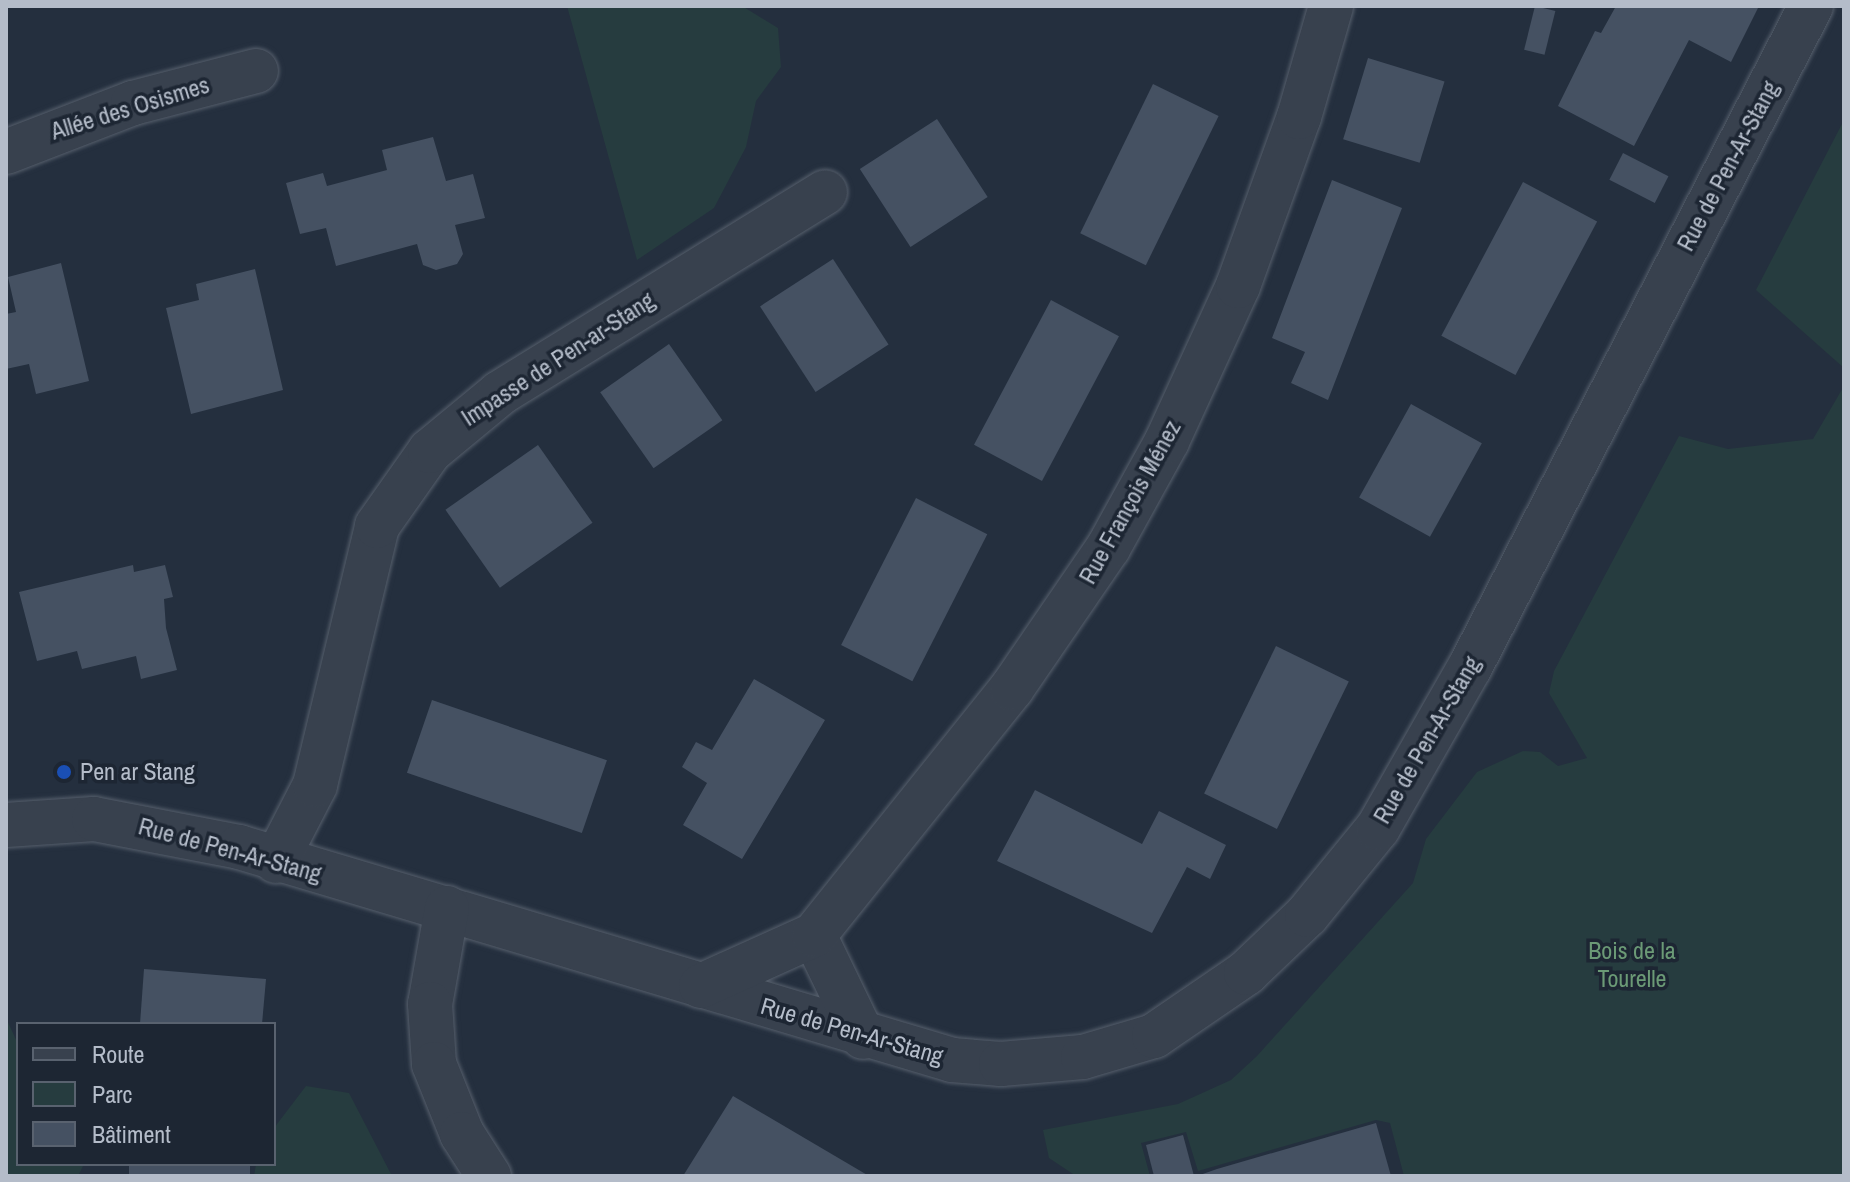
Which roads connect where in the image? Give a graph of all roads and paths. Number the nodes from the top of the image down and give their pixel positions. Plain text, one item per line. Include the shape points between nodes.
1 (1331, 6) edge
2 (1811, 6) edge
3 (256, 71) dead end
4 (6, 152) edge
5 (825, 192) dead end
6 (6, 825) edge
7 (276, 861) junction
8 (447, 908) junction
9 (814, 935) junction
10 (701, 986) junction
11 (863, 1037) junction
12 (489, 1176) edge

1 - 9 street, Rue François Ménez via 1260,229 1215,339 1139,494 1012,688
2 - 11 street, Rue de Pen-Ar-Stang via 1447,708 1378,828 1307,915 1246,973 1187,1018 1125,1047 1083,1057 1001,1064 919,1054
3 - 4 street, Allée des Osismes via 133,103
5 - 7 street, Impasse de Pen-ar-Stang via 549,361 480,408 430,451 377,526 315,785
6 - 7 street, Rue de Pen-Ar-Stang via 54,819 124,822
7 - 8 street, Rue de Pen-Ar-Stang
8 - 10 street, Rue de Pen-Ar-Stang
8 - 12 street via 430,1004 434,1064 462,1134
9 - 10 street, Rue François Ménez
9 - 11 street
10 - 11 street, Rue de Pen-Ar-Stang

